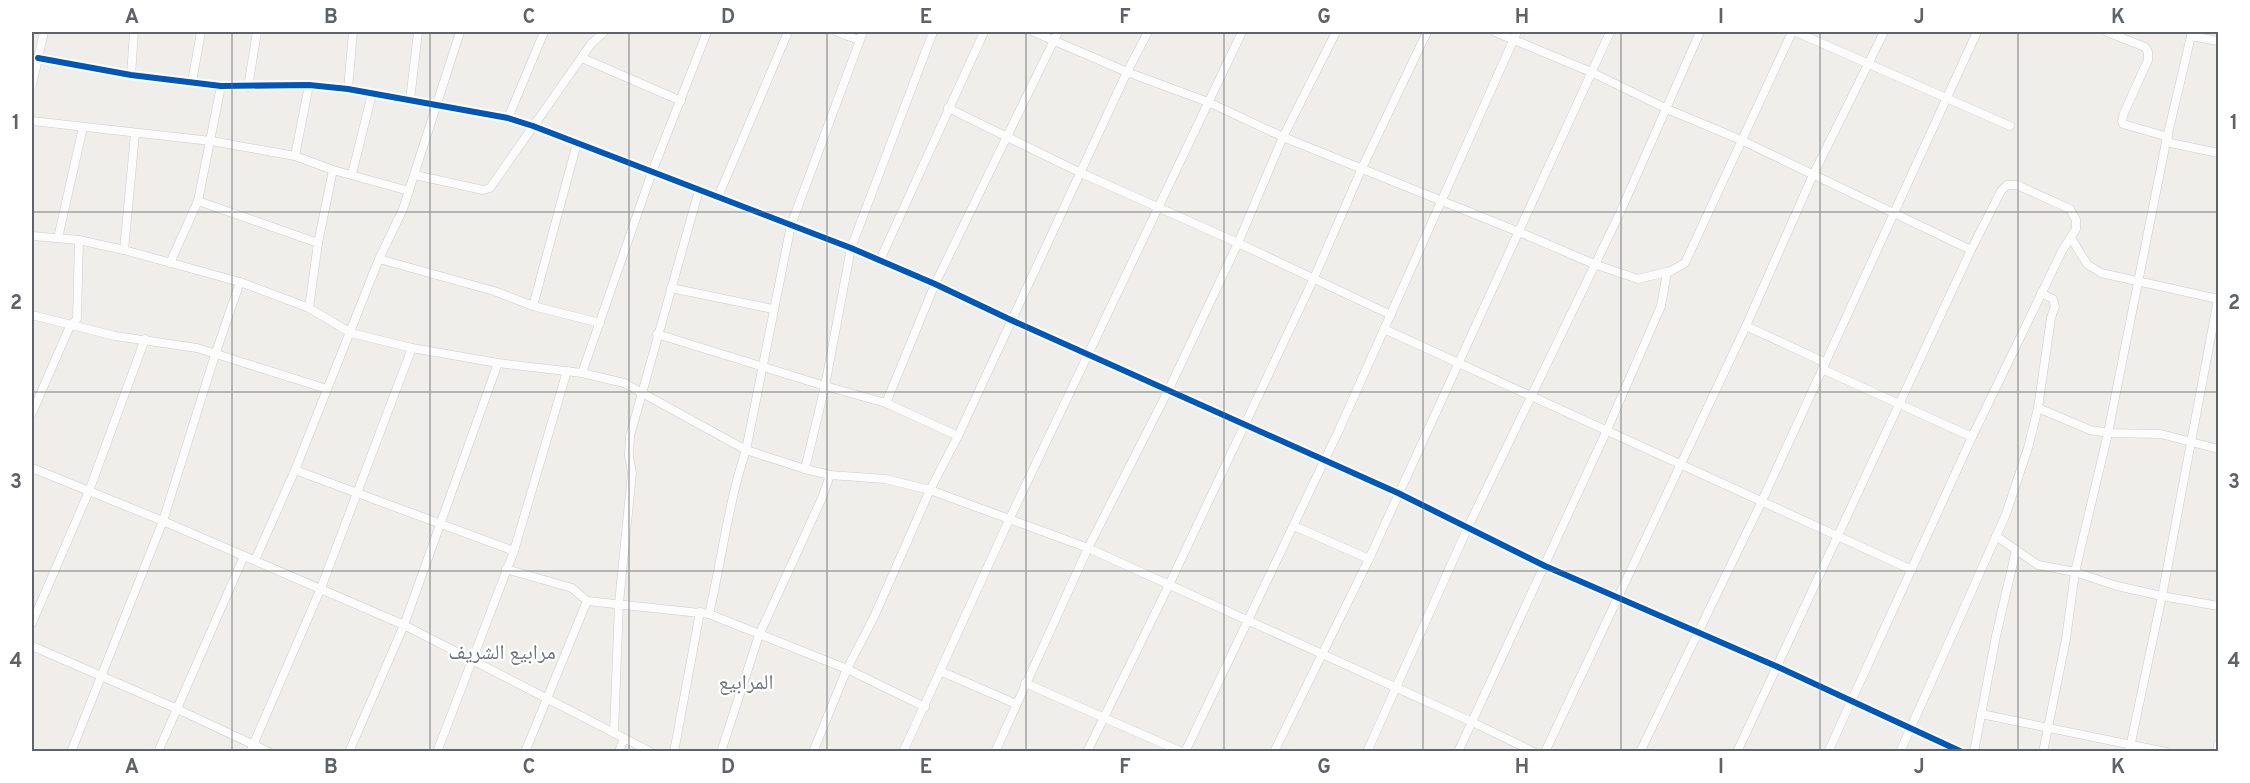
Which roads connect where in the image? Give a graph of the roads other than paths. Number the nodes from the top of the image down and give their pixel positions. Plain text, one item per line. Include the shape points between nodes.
1 (44, 32) edge
2 (134, 32) edge
3 (201, 32) edge
4 (257, 32) edge
5 (353, 32) edge
6 (418, 32) edge
7 (460, 32) edge
8 (544, 32) edge
9 (604, 32) edge
10 (707, 32) edge
11 (788, 32) edge
12 (837, 32) edge
13 (863, 32) edge
14 (933, 32) edge
15 (984, 32) edge
16 (1034, 32) edge
17 (1058, 32) edge
18 (1148, 32) edge
19 (1242, 32) edge
20 (1336, 32) edge
21 (1427, 32) edge
22 (1495, 32) edge
23 (1610, 32) edge
24 (1700, 32) edge
25 (1794, 32) edge
26 (1884, 32) edge
27 (1977, 32) edge
28 (2107, 32) edge
29 (2191, 34) edge
30 (1516, 35) edge
31 (859, 40) junction
32 (1053, 40) junction
33 (2218, 41) edge
34 (38, 58) junction
35 (582, 58) junction
36 (1869, 65) junction
37 (1127, 72) junction
38 (1591, 72) junction
39 (131, 75) junction
40 (192, 82) junction
41 (32, 85) edge
42 (309, 85) junction
43 (221, 86) junction
44 (248, 87) junction
45 (348, 89) junction
46 (372, 94) junction
47 (1948, 98) junction
48 (410, 100) junction
49 (681, 101) junction
50 (1208, 102) junction
51 (435, 104) junction
52 (948, 108) junction
53 (1667, 109) junction
54 (508, 118) junction
55 (32, 121) edge
56 (533, 126) junction
57 (2010, 126) dead end
58 (83, 127) junction
59 (135, 134) junction
60 (1006, 137) junction
61 (1283, 137) junction
62 (2167, 139) junction
63 (1741, 140) junction
64 (211, 141) junction
65 (577, 143) junction
66 (2218, 153) edge
67 (295, 156) junction
68 (1362, 168) junction
69 (333, 170) junction
70 (652, 172) junction
71 (1081, 172) junction
72 (352, 174) junction
73 (415, 175) junction
74 (1813, 175) junction
75 (699, 190) junction
76 (410, 191) junction
77 (718, 197) junction
78 (198, 201) junction
79 (1443, 201) junction
80 (1158, 206) junction
81 (1895, 213) junction
82 (792, 225) junction
83 (1519, 232) junction
84 (32, 236) edge
85 (58, 238) junction
86 (2071, 238) junction
87 (79, 240) junction
88 (318, 243) junction
89 (1238, 243) junction
90 (851, 248) junction
91 (124, 250) junction
92 (1971, 250) junction
93 (379, 259) junction
94 (880, 260) junction
95 (170, 263) junction
96 (1594, 264) junction
97 (1667, 272) junction
98 (1314, 278) junction
99 (240, 282) junction
100 (2138, 282) junction
101 (934, 284) junction
102 (670, 288) junction
103 (2042, 293) junction
104 (533, 306) junction
105 (309, 308) junction
106 (773, 309) junction
107 (32, 315) edge
108 (1391, 315) junction
109 (1011, 320) junction
110 (600, 323) junction
111 (70, 326) junction
112 (1746, 326) junction
113 (1384, 329) junction
114 (351, 333) junction
115 (657, 334) junction
116 (145, 339) junction
117 (412, 348) junction
118 (1088, 354) junction
119 (215, 355) junction
120 (498, 363) junction
121 (1459, 364) junction
122 (1823, 365) junction
123 (761, 366) junction
124 (567, 371) junction
125 (582, 373) junction
126 (825, 386) junction
127 (327, 389) junction
128 (1169, 389) junction
129 (641, 394) junction
130 (1532, 397) junction
131 (886, 403) junction
132 (1899, 404) junction
133 (2037, 408) junction
134 (32, 413) edge
135 (1245, 423) junction
136 (1607, 430) junction
137 (2108, 433) junction
138 (958, 436) junction
139 (1972, 436) junction
140 (2190, 442) junction
141 (2218, 448) edge
142 (746, 450) junction
143 (1324, 461) junction
144 (1680, 463) junction
145 (32, 468) edge
146 (805, 469) junction
147 (295, 470) junction
148 (830, 475) junction
149 (930, 490) junction
150 (88, 491) junction
151 (358, 493) junction
152 (1398, 493) junction
153 (1761, 503) junction
154 (1010, 520) junction
155 (164, 521) junction
156 (440, 524) junction
157 (1294, 525) junction
158 (1468, 527) junction
159 (1838, 535) junction
160 (1996, 536) junction
161 (1088, 548) junction
162 (2016, 550) junction
163 (514, 551) junction
164 (244, 556) junction
165 (1369, 559) junction
166 (255, 560) junction
167 (1545, 566) junction
168 (506, 569) junction
169 (1912, 570) junction
170 (2074, 572) junction
171 (1169, 585) junction
172 (321, 588) junction
173 (2162, 596) junction
174 (1618, 597) junction
175 (587, 601) junction
176 (619, 603) junction
177 (2218, 606) edge
178 (700, 612) junction
179 (710, 614) junction
180 (1248, 621) junction
181 (32, 623) edge
182 (404, 626) junction
183 (1698, 632) junction
184 (759, 635) junction
185 (32, 647) edge
186 (1321, 655) junction
187 (473, 661) junction
188 (1778, 667) junction
189 (847, 669) junction
190 (940, 671) junction
191 (101, 677) junction
192 (1025, 683) junction
193 (1396, 688) junction
194 (547, 698) junction
195 (1851, 702) junction
196 (1016, 704) junction
197 (925, 707) junction
198 (175, 708) junction
199 (1981, 714) junction
200 (1104, 716) junction
201 (1472, 722) junction
202 (2049, 727) junction
203 (1911, 728) junction
204 (614, 733) junction
205 (624, 738) junction
206 (2218, 744) edge
207 (252, 748) edge
208 (2129, 748) edge
209 (71, 752) edge
210 (158, 752) edge
211 (269, 752) edge
212 (350, 752) edge
213 (437, 752) edge
214 (525, 752) edge
215 (619, 752) edge
216 (651, 752) edge
217 (674, 752) edge
218 (721, 752) edge
219 (813, 752) edge
220 (903, 752) edge
221 (995, 752) edge
222 (1087, 752) edge
223 (1184, 752) edge
224 (1274, 752) edge
225 (1367, 752) edge
226 (1458, 752) edge
227 (1534, 752) edge
228 (1545, 752) edge
229 (1641, 752) edge
230 (1737, 752) edge
231 (1828, 752) edge
232 (1900, 752) edge
233 (1962, 752) edge
234 (1974, 752) edge
235 (2043, 752) edge
236 (2166, 752) edge
237 (2217, 752) edge

1 - 34 street
2 - 39 street
3 - 40 street
4 - 44 street
5 - 45 street
6 - 48 street
7 - 51 street
8 - 54 street
9 - 35 street
10 - 49 street
11 - 77 street
12 - 31 street
13 - 31 street
14 - 90 street
15 - 52 street
16 - 32 street
17 - 32 street
18 - 37 street
19 - 50 street
20 - 61 street
21 - 68 street
22 - 30 street
23 - 38 street
24 - 53 street
25 - 36 street
25 - 63 street
26 - 36 street
27 - 47 street
28 - 62 street via 2145,47 2148,52 2123,124
29 - 33 street
29 - 62 street
30 - 38 street
30 - 79 street
31 - 82 street
32 - 37 street
32 - 60 street
34 - 39 street
34 - 41 street
35 - 49 street
35 - 56 street
36 - 47 street
36 - 74 street
37 - 50 street
37 - 71 street
38 - 53 street
38 - 83 street
39 - 40 street
40 - 43 street
42 - 44 street
42 - 45 street
42 - 67 street
43 - 44 street
43 - 64 street
45 - 46 street
46 - 48 street
46 - 72 street
47 - 57 street
47 - 81 street
48 - 51 street
49 - 70 street
50 - 61 street
50 - 80 street
51 - 54 street
51 - 73 street
52 - 60 street
52 - 94 street
53 - 63 street
53 - 96 street
54 - 56 street
55 - 58 street
56 - 65 street
56 - 73 street via 490,188 483,190
58 - 59 street
58 - 85 street
59 - 64 street
59 - 91 street
60 - 71 street
60 - 101 street
61 - 68 street
61 - 89 street
62 - 66 street
62 - 100 street
63 - 74 street
63 - 97 street via 1685,263
64 - 67 street
64 - 78 street
65 - 70 street
65 - 104 street
67 - 69 street
68 - 79 street
68 - 98 street
69 - 72 street
69 - 88 street
70 - 75 street
70 - 110 street
71 - 80 street
71 - 109 street
72 - 76 street
73 - 76 street
74 - 81 street
74 - 112 street
75 - 77 street
75 - 102 street
76 - 93 street
77 - 82 street
78 - 88 street
78 - 95 street
79 - 83 street
79 - 108 street
80 - 89 street
80 - 118 street
81 - 92 street
81 - 122 street
82 - 90 street
82 - 106 street
83 - 96 street
83 - 121 street
84 - 85 street
85 - 87 street
86 - 92 street via 2077,225 2070,209 2011,184 2001,191
86 - 100 street via 2094,269
86 - 103 street
87 - 91 street
87 - 111 street via 76,319
88 - 105 street
89 - 98 street
89 - 128 street
90 - 94 street
90 - 126 street
91 - 95 street
92 - 132 street
93 - 104 street
93 - 114 street
94 - 101 street
95 - 99 street
96 - 97 street via 1638,279
96 - 130 street
97 - 136 street via 1661,306
98 - 108 street
98 - 135 street
99 - 105 street
99 - 119 street
100 - 137 street
100 - 140 street via 2218,299
101 - 109 street
101 - 131 street
102 - 106 street
102 - 115 street
103 - 133 street via 2055,304
103 - 139 street
104 - 110 street
105 - 114 street
106 - 123 street
107 - 111 street
108 - 113 street
109 - 118 street
109 - 138 street
110 - 125 street
111 - 116 street
111 - 134 street
112 - 122 street
112 - 144 street
113 - 121 street
113 - 143 street
114 - 117 street
114 - 127 street
115 - 123 street
115 - 129 street
116 - 119 street
116 - 150 street
117 - 120 street
117 - 151 street
118 - 128 street
118 - 154 street
119 - 127 street
119 - 155 street
120 - 124 street
120 - 156 street
121 - 130 street
121 - 152 street
122 - 132 street
122 - 153 street
123 - 126 street
123 - 142 street
124 - 125 street
124 - 163 street
125 - 129 street via 624,383
126 - 131 street
126 - 146 street
127 - 147 street
128 - 135 street
128 - 161 street
129 - 142 street
129 - 176 street via 630,436 633,472
130 - 136 street
130 - 158 street
131 - 138 street
132 - 139 street
132 - 159 street
133 - 137 street via 2073,424
133 - 160 street via 2028,448
135 - 143 street
135 - 171 street
136 - 144 street
136 - 167 street
137 - 140 street via 2161,434
137 - 170 street
138 - 149 street
139 - 169 street
140 - 141 street
140 - 173 street
142 - 146 street
142 - 179 street via 735,483
143 - 152 street
143 - 157 street
144 - 153 street
144 - 174 street
145 - 150 street
146 - 148 street
147 - 151 street
147 - 166 street
148 - 149 street via 885,479
148 - 184 street
149 - 154 street
149 - 189 street
150 - 155 street
150 - 181 street
151 - 156 street
151 - 172 street
152 - 158 street
152 - 165 street
153 - 159 street
153 - 183 street
154 - 161 street
154 - 190 street
155 - 164 street
155 - 191 street
156 - 163 street
156 - 182 street
157 - 165 street
157 - 180 street
158 - 167 street
158 - 193 street
159 - 169 street
159 - 188 street
160 - 162 street
160 - 203 street
161 - 171 street
161 - 192 street
162 - 170 street via 2038,565
162 - 199 street
163 - 168 street
164 - 166 street
164 - 198 street
165 - 186 street
166 - 172 street
167 - 174 street
167 - 201 street
168 - 175 street via 572,588
168 - 187 street
169 - 195 street
170 - 173 street
170 - 202 street
171 - 180 street
171 - 200 street
172 - 182 street
172 - 207 street
173 - 177 street
173 - 208 street
174 - 183 street
174 - 228 street
175 - 176 street
175 - 194 street
176 - 178 street
176 - 204 street
178 - 179 street
178 - 217 street
179 - 184 street
180 - 186 street
180 - 223 street
182 - 187 street
182 - 212 street
183 - 188 street
183 - 229 street
184 - 189 street
184 - 218 street
185 - 191 street
186 - 193 street
186 - 224 street
187 - 194 street
187 - 213 street
188 - 195 street
188 - 230 street
189 - 197 street
189 - 219 street
190 - 196 street
190 - 197 street
191 - 198 street
191 - 209 street
192 - 196 street
192 - 200 street
193 - 201 street
193 - 225 street
194 - 204 street
194 - 214 street
195 - 203 street
195 - 231 street
196 - 221 street
197 - 220 street
198 - 207 street
198 - 210 street
199 - 202 street
199 - 234 street
200 - 222 street
200 - 223 street
201 - 226 street
201 - 227 street
202 - 208 street
202 - 235 street
203 - 232 street
203 - 233 street
204 - 205 street
205 - 215 street
205 - 216 street
206 - 237 street
207 - 211 street
208 - 236 street

